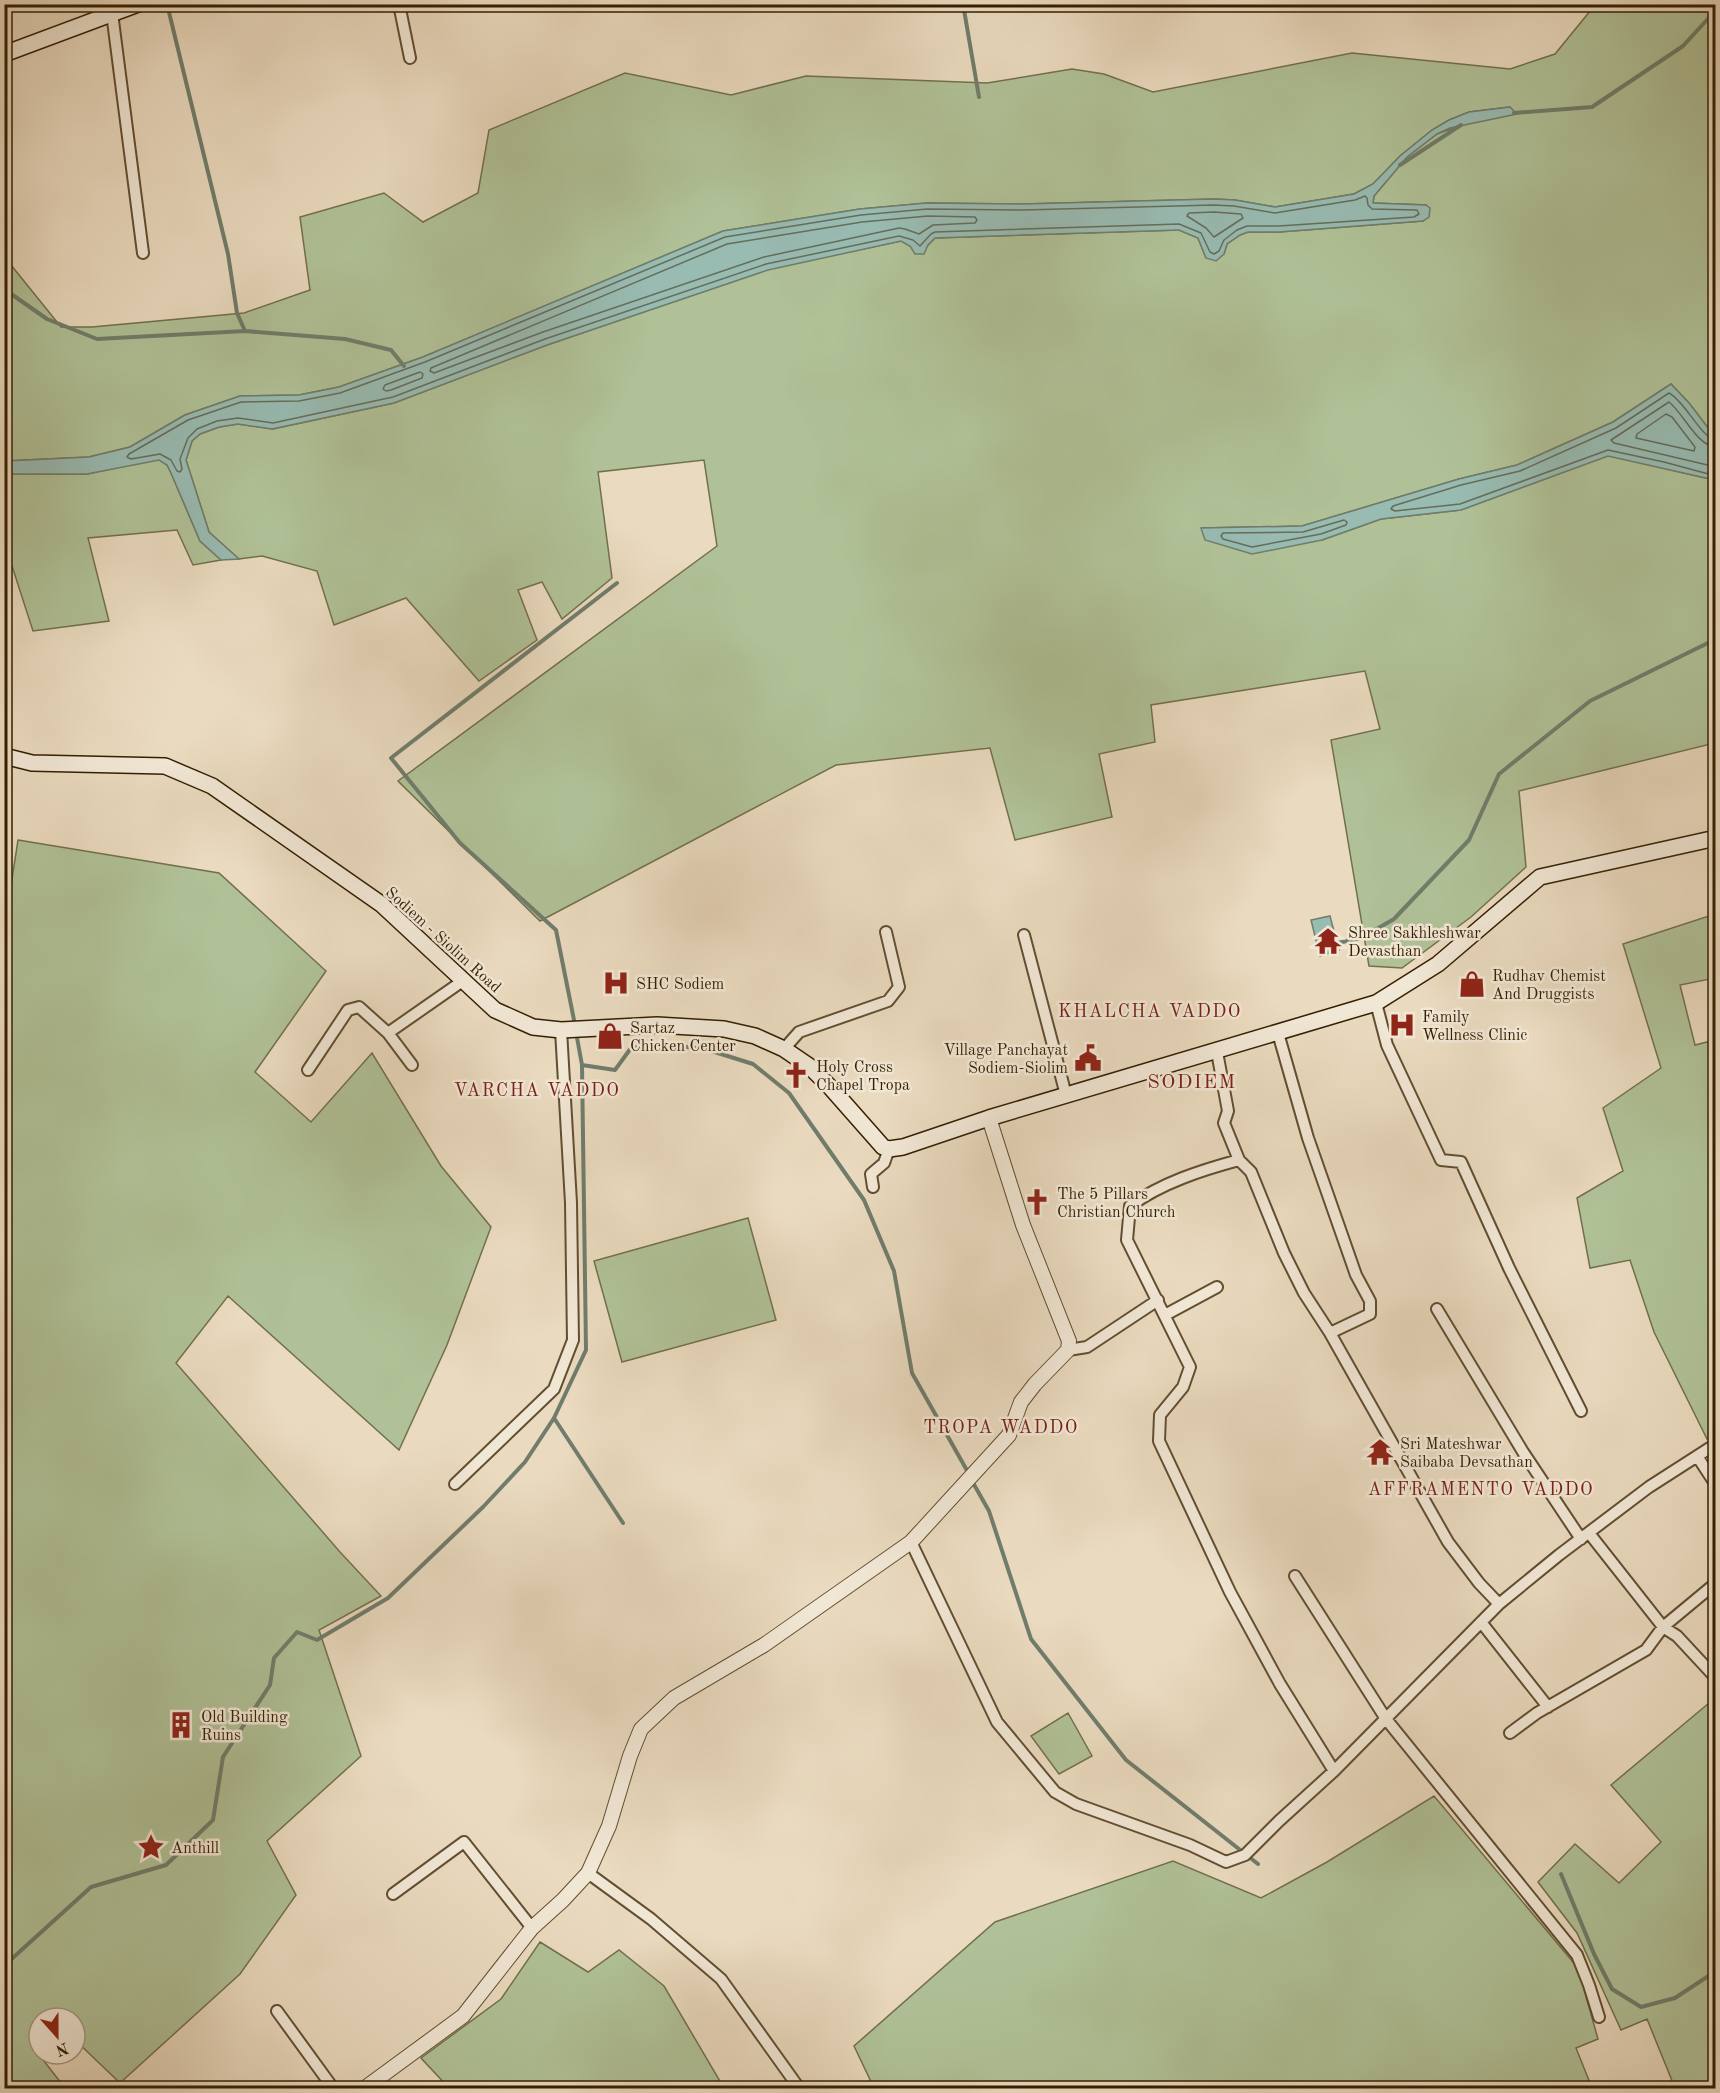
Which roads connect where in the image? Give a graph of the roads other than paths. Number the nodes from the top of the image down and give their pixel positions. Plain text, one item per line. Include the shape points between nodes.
1 (138, 4) edge
2 (399, 4) edge
3 (112, 13) junction
4 (4, 54) edge
5 (410, 58) dead end
6 (144, 253) dead end
7 (4, 756) edge
8 (1716, 838) edge
9 (886, 932) dead end
10 (1024, 935) dead end
11 (464, 980) junction
12 (1376, 1003) junction
13 (570, 1029) junction
14 (388, 1033) junction
15 (1278, 1033) junction
16 (784, 1049) junction
17 (1217, 1052) junction
18 (412, 1065) dead end
19 (308, 1070) dead end
20 (1066, 1095) junction
21 (989, 1118) junction
22 (890, 1149) junction
23 (1239, 1160) junction
24 (873, 1187) dead end
25 (1217, 1287) dead end
26 (1158, 1300) junction
27 (1437, 1309) dead end
28 (1164, 1315) junction
29 (1330, 1334) junction
30 (1068, 1350) junction
31 (1581, 1411) dead end
32 (1716, 1444) edge
33 (1697, 1456) junction
34 (455, 1484) dead end
35 (1716, 1485) edge
36 (1585, 1536) junction
37 (911, 1542) junction
38 (1295, 1576) dead end
39 (1716, 1583) edge
40 (1499, 1604) junction
41 (1481, 1622) junction
42 (1663, 1627) junction
43 (1716, 1678) edge
44 (1548, 1707) junction
45 (1386, 1719) junction
46 (1510, 1733) dead end
47 (1334, 1771) junction
48 (588, 1873) junction
49 (393, 1894) dead end
50 (532, 1928) junction
51 (278, 2011) dead end
52 (1599, 2017) dead end
53 (333, 2088) edge
54 (365, 2088) edge
55 (799, 2088) edge

1 - 3 main road
2 - 5 street
3 - 4 main road
3 - 6 street
7 - 11 main road, Sodiem - Siolim Road via 32,763 165,766 212,786 381,904
8 - 12 main road via 1540,877 1438,964
9 - 16 street via 899,987 888,1001 799,1032
10 - 20 street
11 - 13 main road, Sodiem - Siolim Road via 495,1010 533,1027
11 - 14 street
12 - 15 main road
12 - 31 street via 1387,1045 1441,1160 1461,1162
13 - 16 main road, Sodiem - Siolim Road via 657,1025 724,1029 755,1036
13 - 34 street via 573,1340 554,1389
14 - 18 street
14 - 19 street via 359,1007 348,1010
15 - 17 main road
15 - 29 street via 1308,1138 1356,1275 1370,1301 1370,1314
16 - 22 main road, Sodiem - Siolim Road via 809,1066 883,1147
17 - 20 main road
17 - 23 street via 1228,1111 1224,1124
20 - 21 main road
21 - 22 main road
21 - 30 street via 1023,1225 1069,1341
22 - 24 street via 884,1163 871,1174
23 - 26 street via 1148,1193 1130,1206 1127,1240
23 - 29 street via 1251,1172 1284,1253
25 - 28 street
26 - 28 street
26 - 30 street via 1087,1347
27 - 36 street via 1523,1452
28 - 47 street via 1190,1366 1183,1387 1160,1416 1159,1441 1230,1592
29 - 40 street via 1448,1542
30 - 37 street via 1022,1402 1009,1435
32 - 33 street
33 - 35 street
33 - 36 street
36 - 40 street
36 - 42 street
37 - 47 street via 997,1722 1055,1792 1076,1804 1226,1862 1245,1855
37 - 48 street via 764,1645 674,1698 641,1730 609,1826
38 - 45 street
39 - 42 street
40 - 41 street
41 - 44 street
41 - 45 street
42 - 43 street via 1677,1636
42 - 44 street via 1646,1650
44 - 46 street
45 - 47 street
45 - 52 street via 1577,1955
48 - 50 street
48 - 55 street via 651,1919 721,1979
49 - 50 street via 464,1842
50 - 54 street via 463,2016
51 - 53 street

